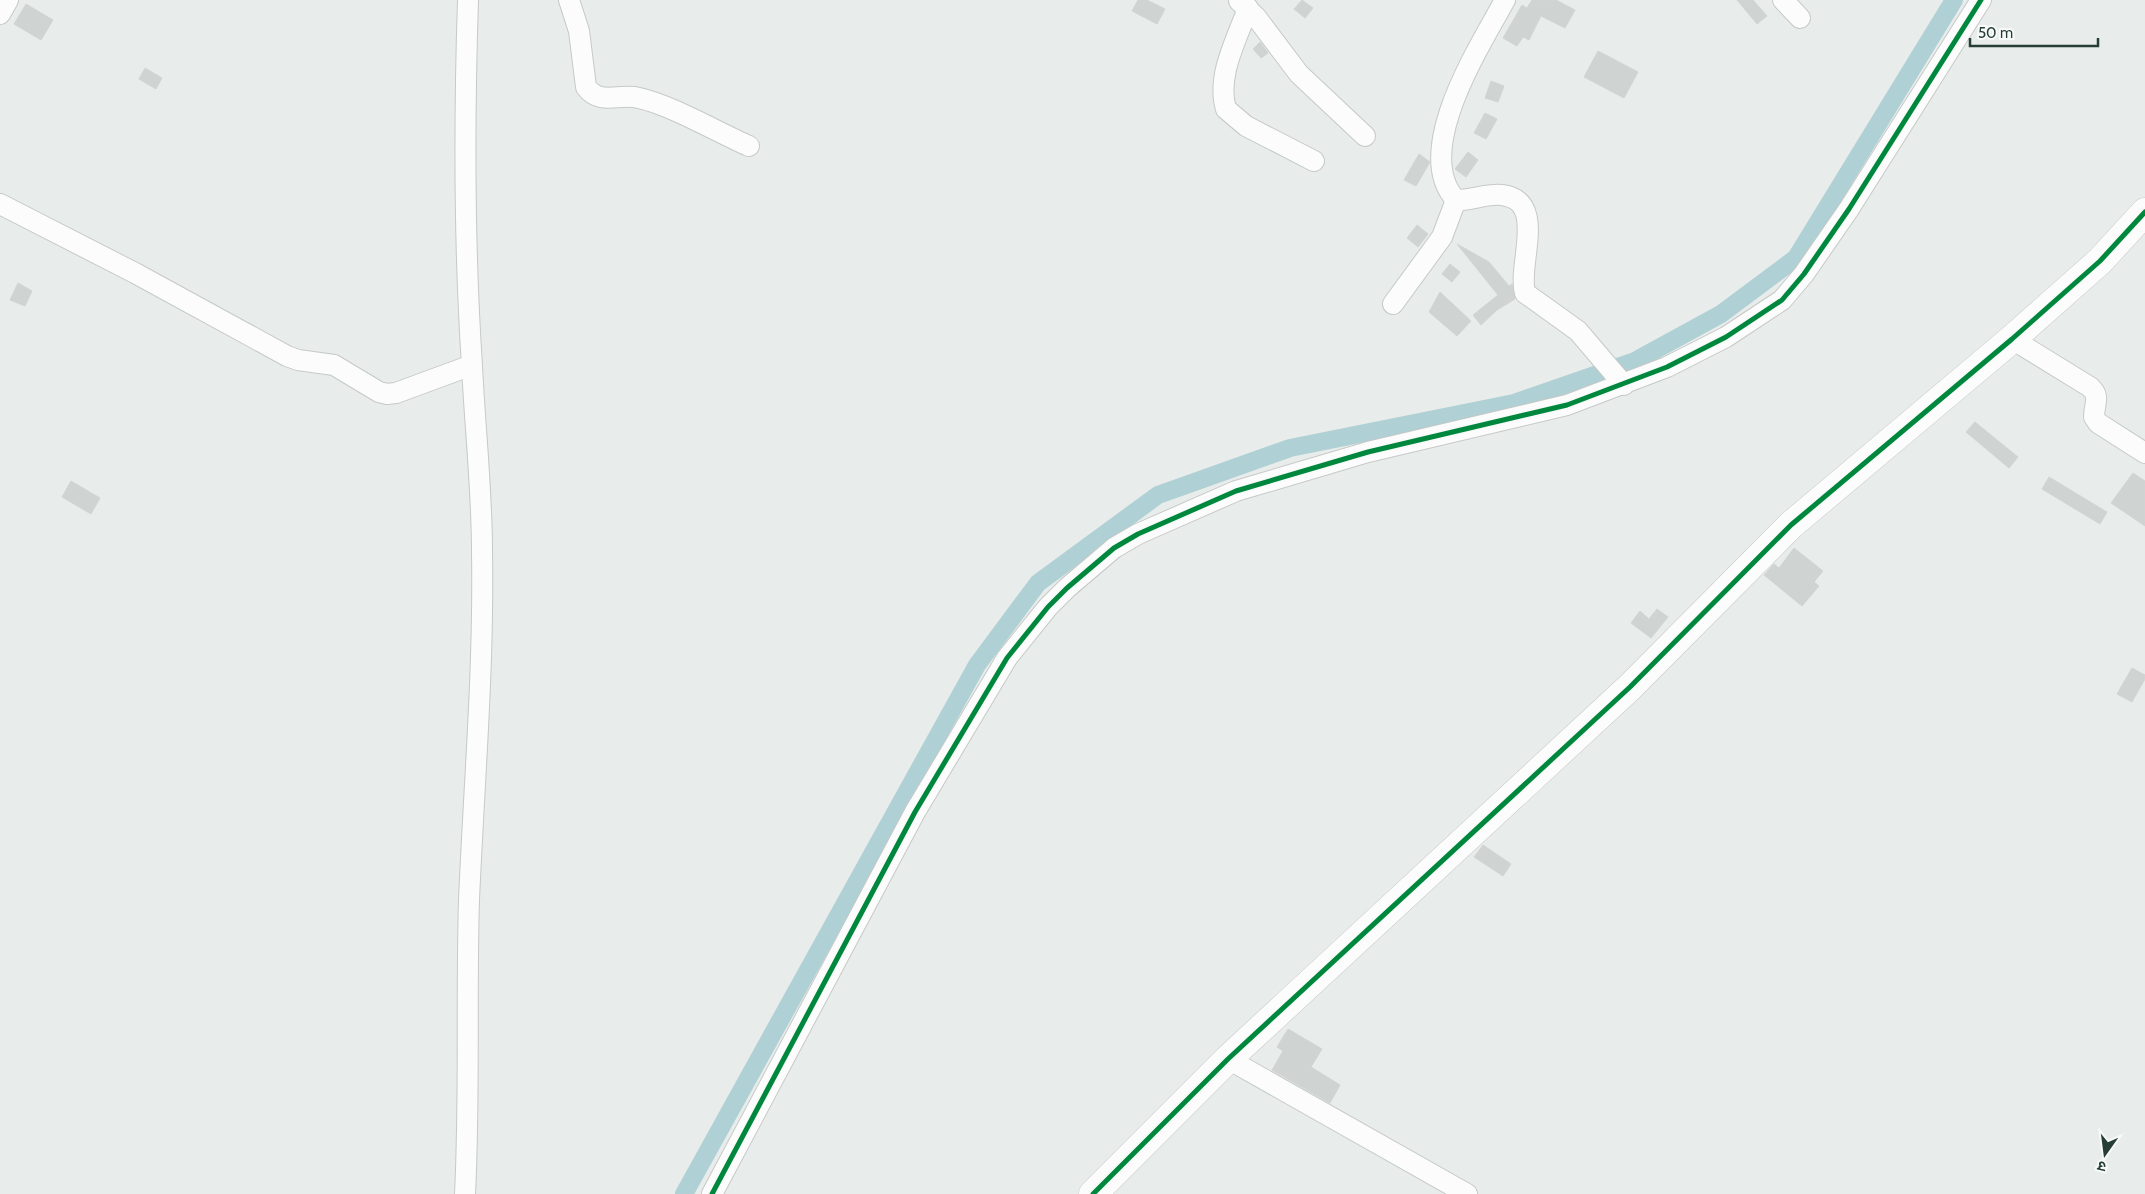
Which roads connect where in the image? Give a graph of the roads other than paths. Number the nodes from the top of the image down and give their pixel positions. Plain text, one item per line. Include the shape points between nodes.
1 (8, 0) edge
2 (468, 0) edge
3 (569, 0) edge
4 (1505, 0) edge
5 (1784, 0) edge
6 (1981, 0) edge
7 (1243, 4) edge
8 (0, 14) edge
9 (1800, 18) dead end
10 (1365, 136) dead end
11 (749, 146) dead end
12 (1314, 161) dead end
13 (1456, 200) junction
14 (0, 204) edge
15 (2145, 212) edge
16 (1393, 304) dead end
17 (2012, 338) junction
18 (472, 365) junction
19 (1621, 383) junction
20 (2145, 453) edge
21 (1228, 1059) junction
22 (712, 1193) edge
23 (465, 1194) edge
24 (1093, 1194) edge
25 (1467, 1194) edge

1 - 8 street
2 - 18 street via 464,120
3 - 11 street via 578,30 586,87 592,94 600,98 624,96 650,101
4 - 13 street via 1458,88 1444,127 1444,182
5 - 9 street
6 - 19 street via 1849,209 1782,300 1726,337 1668,367
7 - 10 street via 1300,74
7 - 12 street via 1225,73 1226,109 1246,126
13 - 16 street via 1442,237
13 - 19 street via 1501,194 1522,203 1527,213 1528,229 1522,280 1525,293 1578,331
14 - 18 street via 287,356 334,365 379,392 396,393
15 - 17 street via 2100,261
17 - 20 street via 2096,392 2098,399 2094,416 2098,423
17 - 21 street via 1792,525 1630,687
18 - 23 street via 482,550 482,636 469,903
19 - 22 street via 1567,405 1368,452 1236,491 1138,534 1114,548 1067,588 1048,606 1007,658 915,812
21 - 24 street
21 - 25 street

